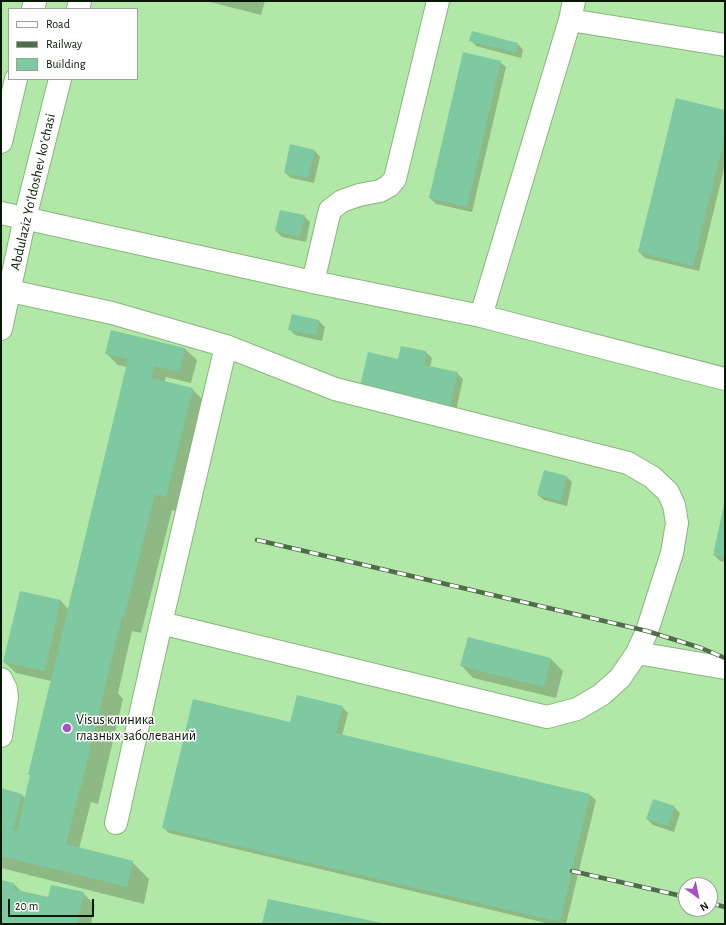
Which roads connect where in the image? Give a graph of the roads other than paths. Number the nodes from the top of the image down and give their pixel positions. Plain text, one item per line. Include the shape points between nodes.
1 (438, 1) edge
2 (572, 11) edge
3 (725, 45) edge
4 (16, 80) edge
5 (60, 80) edge
6 (1, 142) edge
7 (1, 213) edge
8 (25, 218) junction
9 (313, 282) junction
10 (5, 290) edge
11 (481, 316) junction
12 (1, 329) edge
13 (226, 346) junction
14 (725, 379) edge
15 (161, 623) junction
16 (638, 653) junction
17 (725, 668) edge
18 (1, 679) edge
19 (1, 736) edge
20 (116, 823) dead end

1 - 9 main road via 395,179 380,191 342,201 330,210
2 - 3 main road
2 - 11 main road
4 - 6 main road
5 - 8 main road, Abdulaziz Yoʻldoshev koʻchasi
7 - 8 main road
8 - 9 main road
8 - 10 main road, Abdulaziz Yoʻldoshev koʻchasi
9 - 11 main road
10 - 12 main road, Abdulaziz Yoʻldoshev koʻchasi
10 - 13 main road via 112,313
11 - 14 main road
13 - 15 main road
13 - 16 main road via 335,389 628,463 652,477 668,492 674,505 677,523 672,553
15 - 16 main road via 547,717 577,709 601,695 620,678
15 - 20 main road
16 - 17 main road
18 - 19 main road via 7,698

